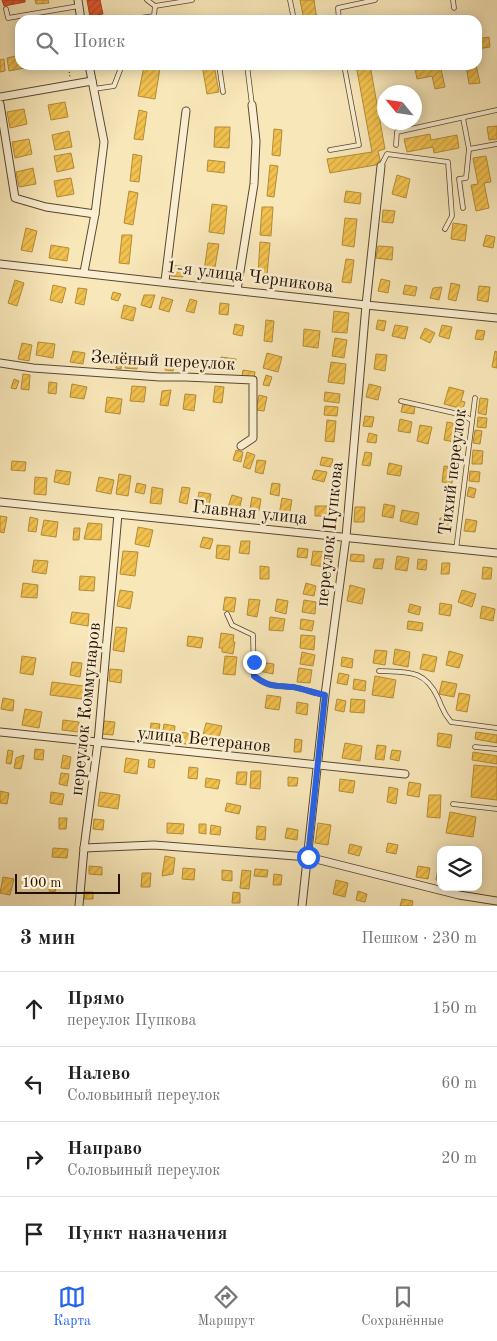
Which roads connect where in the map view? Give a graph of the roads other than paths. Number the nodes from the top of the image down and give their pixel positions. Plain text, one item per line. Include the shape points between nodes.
1 (147, 0) edge
2 (192, 0) edge
3 (290, 0) edge
4 (375, 0) edge
5 (453, 0) edge
6 (78, 3) edge
7 (155, 6) junction
8 (454, 8) dead end
9 (6, 9) dead end
10 (22, 15) edge
11 (154, 15) edge
12 (293, 15) edge
13 (339, 15) edge
14 (15, 16) edge
15 (90, 70) edge
16 (120, 70) edge
17 (220, 70) edge
18 (247, 70) edge
19 (345, 70) edge
20 (92, 81) junction
21 (93, 90) junction
22 (223, 92) dead end
23 (0, 97) edge
24 (0, 104) edge
25 (252, 105) joint
26 (497, 110) edge
27 (186, 111) dead end
28 (463, 118) junction
29 (497, 144) edge
30 (396, 145) dead end
31 (469, 149) junction
32 (330, 150) dead end
33 (381, 166) joint
34 (463, 208) dead end
35 (95, 214) junction
36 (445, 229) dead end
37 (0, 264) edge
38 (84, 272) junction
39 (165, 281) junction
40 (237, 290) junction
41 (366, 305) junction
42 (497, 318) edge
43 (0, 363) edge
44 (475, 398) dead end
45 (401, 401) dead end
46 (471, 420) junction
47 (241, 446) dead end
48 (0, 502) edge
49 (118, 514) junction
50 (346, 537) junction
51 (456, 550) junction
52 (497, 554) edge
53 (227, 614) dead end
54 (379, 671) dead end
55 (325, 695) junction
56 (497, 728) edge
57 (0, 732) edge
58 (98, 742) junction
59 (475, 746) dead end
60 (497, 749) edge
61 (318, 766) junction
62 (405, 774) dead end
63 (453, 804) dead end
64 (497, 810) edge
65 (84, 848) junction
66 (308, 857) junction
67 (497, 901) edge
68 (79, 906) edge
69 (302, 906) edge

1 - 7 lane
2 - 7 lane
3 - 12 lane
4 - 13 lane via 338,8
5 - 8 lane
6 - 10 lane
7 - 11 lane
9 - 14 lane via 8,18
15 - 20 street
16 - 21 lane via 114,86
17 - 22 lane
18 - 25 lane
19 - 32 lane via 359,145
20 - 21 street
20 - 23 street
21 - 35 street via 104,142
24 - 35 street via 14,198 46,207
25 - 40 street via 256,141 254,184
26 - 28 lane
27 - 39 street
28 - 30 lane via 397,132
28 - 31 lane
29 - 31 lane
31 - 34 lane via 466,178 459,179
33 - 36 lane via 387,154 448,162 452,216
33 - 41 street, переулок Пупкова
35 - 38 street
37 - 38 street, 1-я улица Черникова
38 - 39 street, 1-я улица Черникова
39 - 40 street, 1-я улица Черникова
40 - 41 street, 1-я улица Черникова
41 - 42 street, 1-я улица Черникова
41 - 50 street, переулок Пупкова
43 - 47 street, Зелёный переулок via 160,378 253,380 252,438
44 - 46 lane, Тихий переулок
45 - 46 lane via 463,415
46 - 51 lane, Тихий переулок
48 - 49 street, Главная улица
49 - 50 street, Главная улица
49 - 58 street, переулок Коммунаров
50 - 51 street, Главная улица
50 - 55 street, переулок Пупкова
51 - 52 street, Главная улица
53 - 55 lane via 232,625 253,634 254,676 264,684
54 - 56 lane via 414,672 429,683 450,722
55 - 61 street, переулок Пупкова
57 - 58 street, улица Ветеранов
58 - 61 street, улица Ветеранов
58 - 65 street, переулок Коммунаров
59 - 60 lane
61 - 62 street, улица Ветеранов
61 - 66 street, переулок Пупкова
63 - 64 lane
65 - 66 street via 154,845
65 - 68 street, переулок Коммунаров
66 - 67 street via 459,895
66 - 69 street, переулок Пупкова

